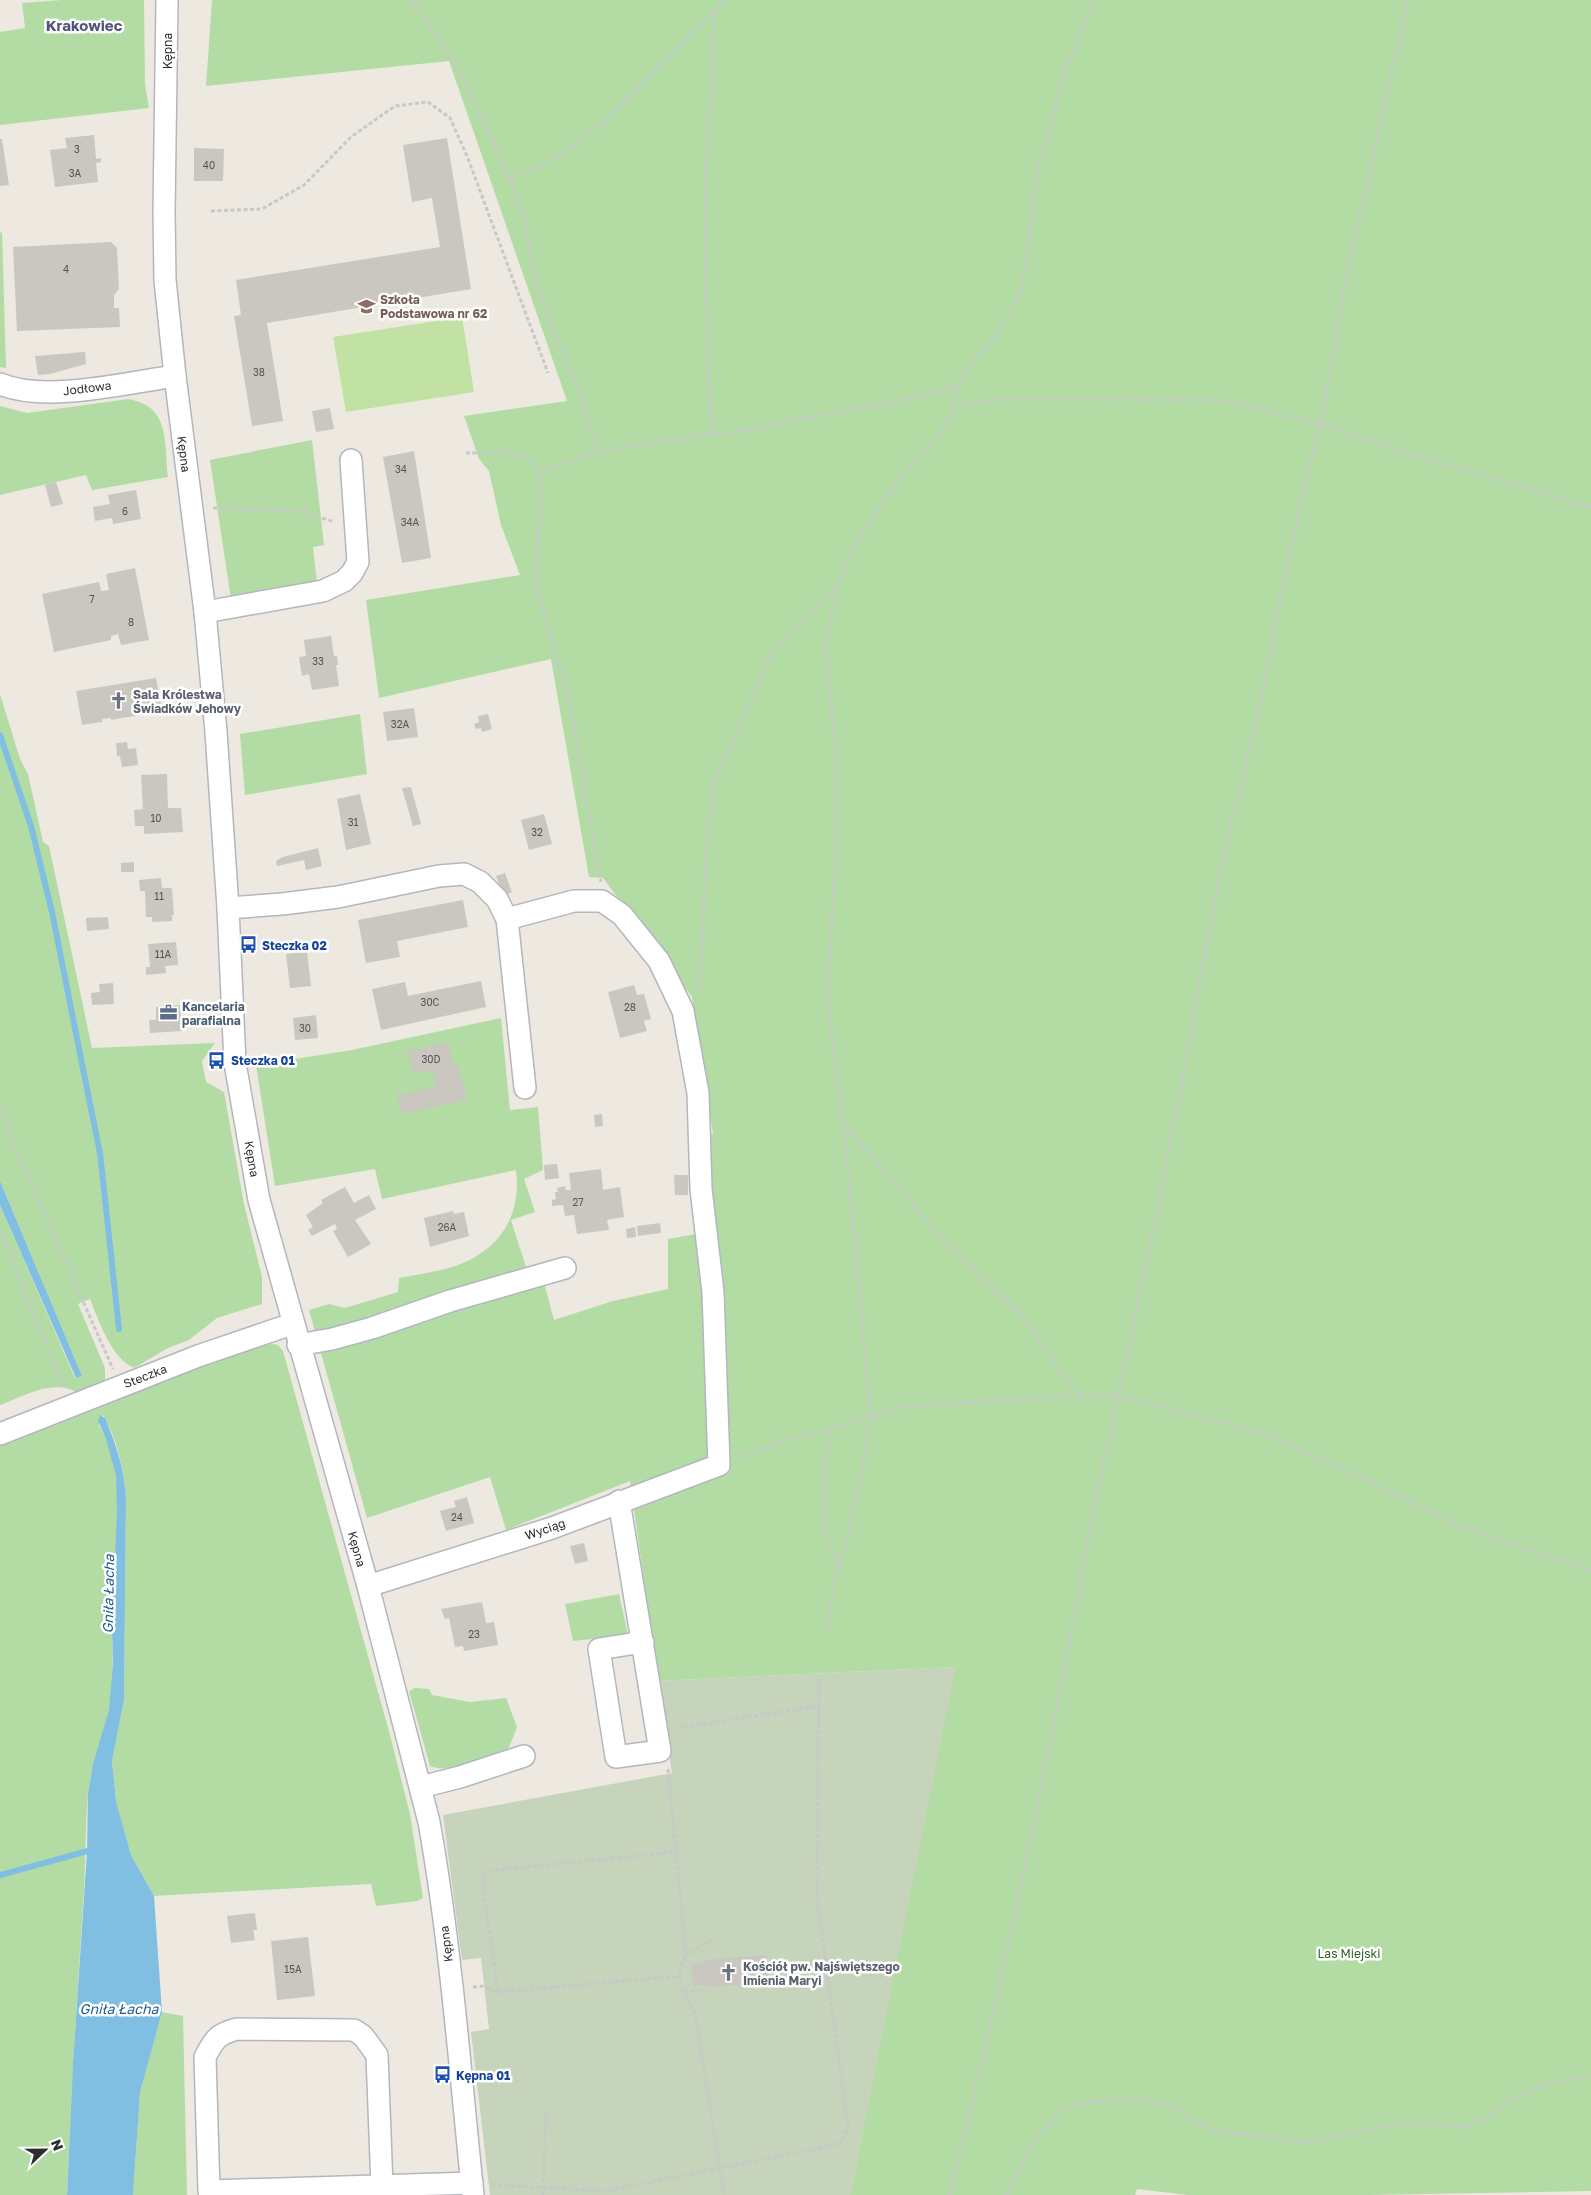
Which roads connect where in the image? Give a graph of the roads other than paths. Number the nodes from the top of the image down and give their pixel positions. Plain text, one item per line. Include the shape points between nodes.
1 (167, 0) edge
2 (174, 376) junction
3 (0, 384) edge
4 (351, 460) dead end
5 (205, 612) junction
6 (228, 908) junction
7 (507, 919) junction
8 (525, 1088) dead end
9 (565, 1268) dead end
10 (292, 1324) junction
11 (298, 1345) junction
12 (0, 1434) edge
13 (619, 1501) junction
14 (368, 1586) junction
15 (642, 1642) junction
16 (524, 1756) dead end
17 (421, 1787) junction
18 (382, 2187) junction
19 (478, 2188) edge
20 (412, 2190) edge

1 - 2 street, Kępna via 165,280
2 - 3 street, Jodłowa via 59,392 12,389
2 - 5 street, Kępna
4 - 5 street via 358,562 352,573 344,581 323,591
5 - 6 street, Kępna
6 - 7 street via 338,897 464,874 480,882 497,899
6 - 10 street, Kępna via 236,1063 259,1200
7 - 8 street
7 - 13 street, Wyciąg via 574,901 602,901 622,916 658,961 683,1010 698,1093 701,1189 713,1292 720,1465
9 - 11 street via 450,1301 372,1328
10 - 11 street, Kępna
10 - 12 street, Steczka via 198,1356
11 - 14 street, Kępna
13 - 14 street, Wyciąg via 552,1528
13 - 15 street
14 - 17 street, Kępna
15 - 15 street via 660,1751 616,1757 599,1649
16 - 17 street
17 - 19 street, Kępna via 439,1886
18 - 18 street via 209,2191 205,2057 212,2043 222,2033 237,2030 354,2030 363,2036 376,2055
18 - 20 street
19 - 20 street

